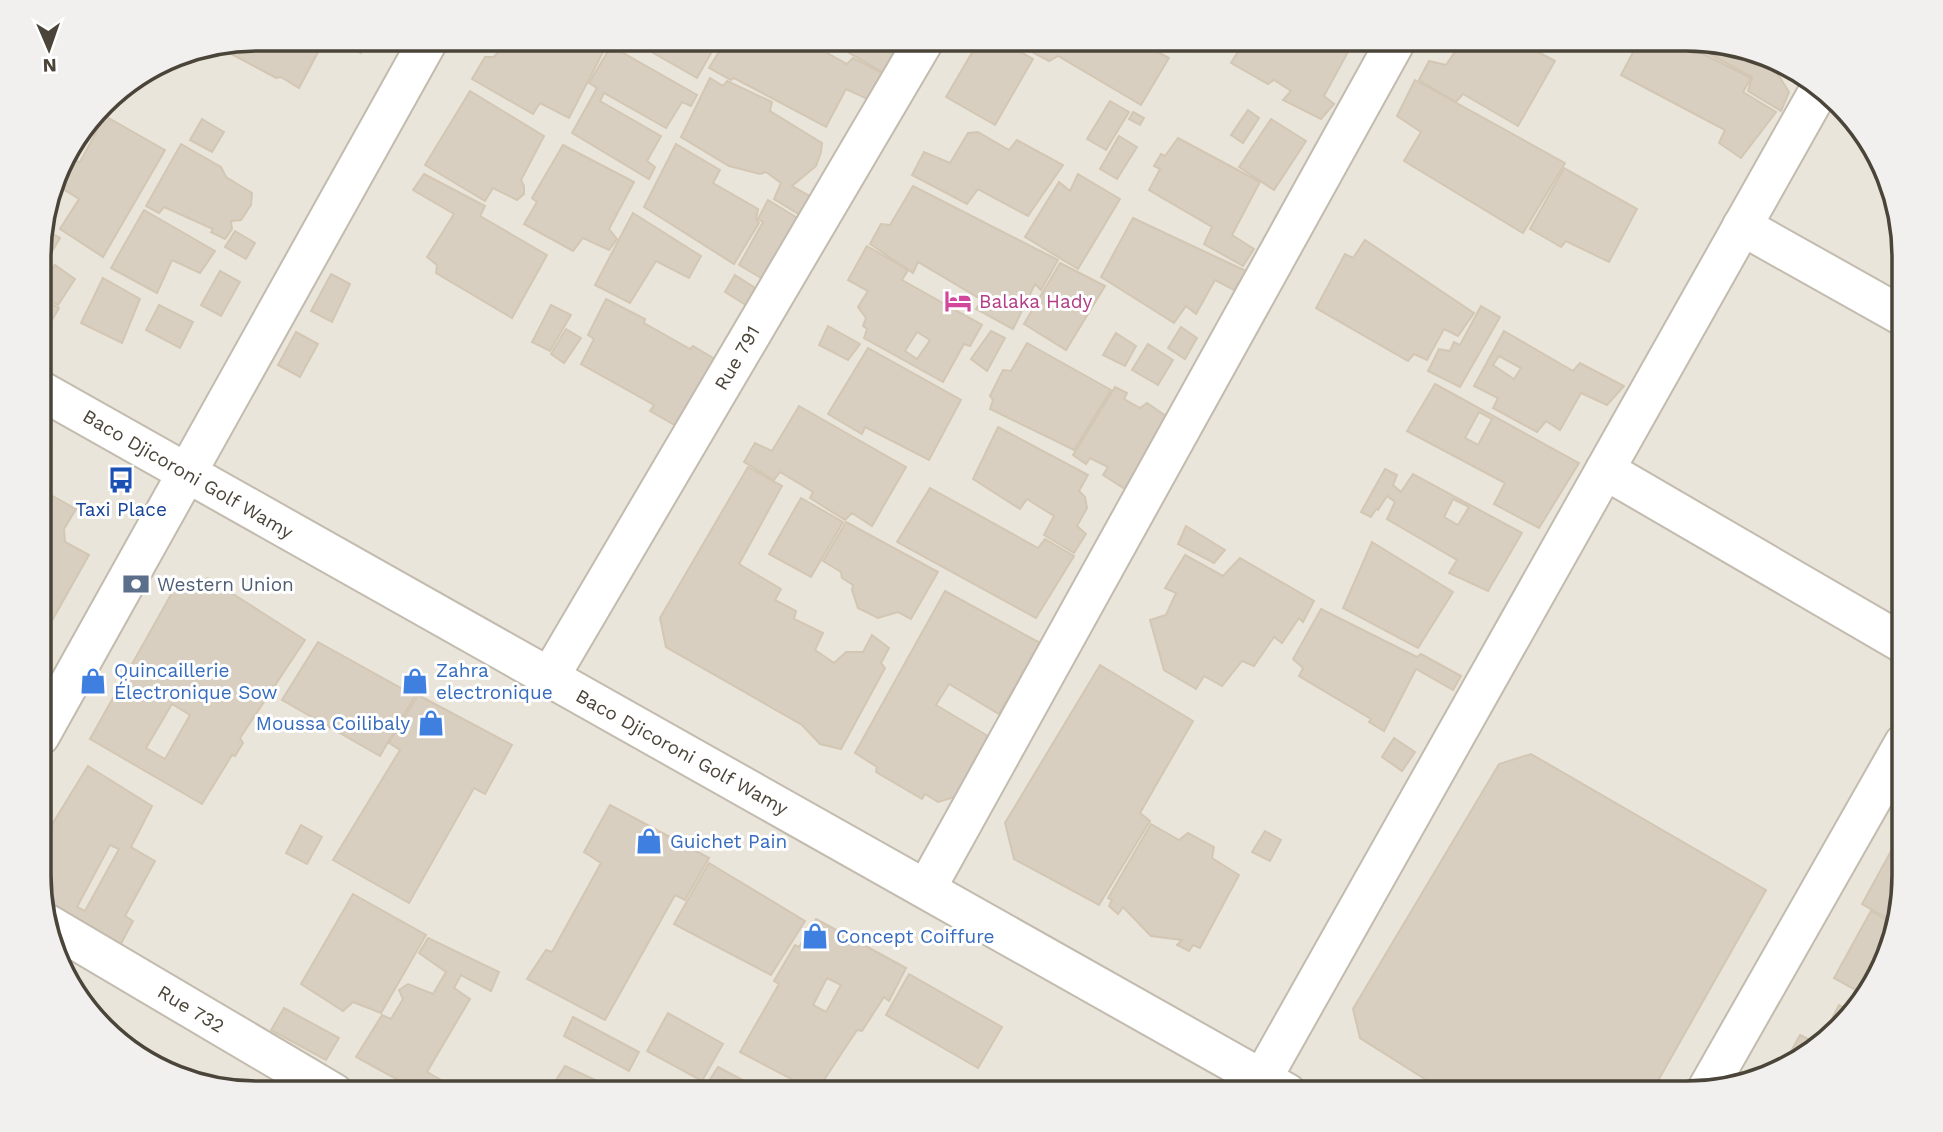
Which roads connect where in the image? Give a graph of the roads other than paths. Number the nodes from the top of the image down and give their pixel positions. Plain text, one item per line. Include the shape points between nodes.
1 (422, 51) edge
2 (917, 51) edge
3 (1390, 51) edge
4 (1816, 96) edge
5 (1742, 226) junction
6 (1892, 310) edge
7 (51, 396) edge
8 (1605, 471) junction
9 (187, 474) junction
10 (1892, 637) edge
11 (549, 678) junction
12 (51, 716) edge
13 (1892, 764) edge
14 (926, 889) junction
15 (59, 931) edge
16 (1713, 1079) edge
17 (314, 1081) edge
18 (1254, 1081) edge
19 (1272, 1081) edge

1 - 9 street
2 - 11 street, Rue 791
3 - 14 street
4 - 5 street
5 - 6 street
5 - 8 street
7 - 9 street, Baco Djicoroni Golf Wamy
8 - 10 street
8 - 19 street
9 - 11 street, Baco Djicoroni Golf Wamy
9 - 12 street
11 - 14 street, Baco Djicoroni Golf Wamy
13 - 16 street
14 - 18 street, Baco Djicoroni Golf Wamy
15 - 17 street, Rue 732

